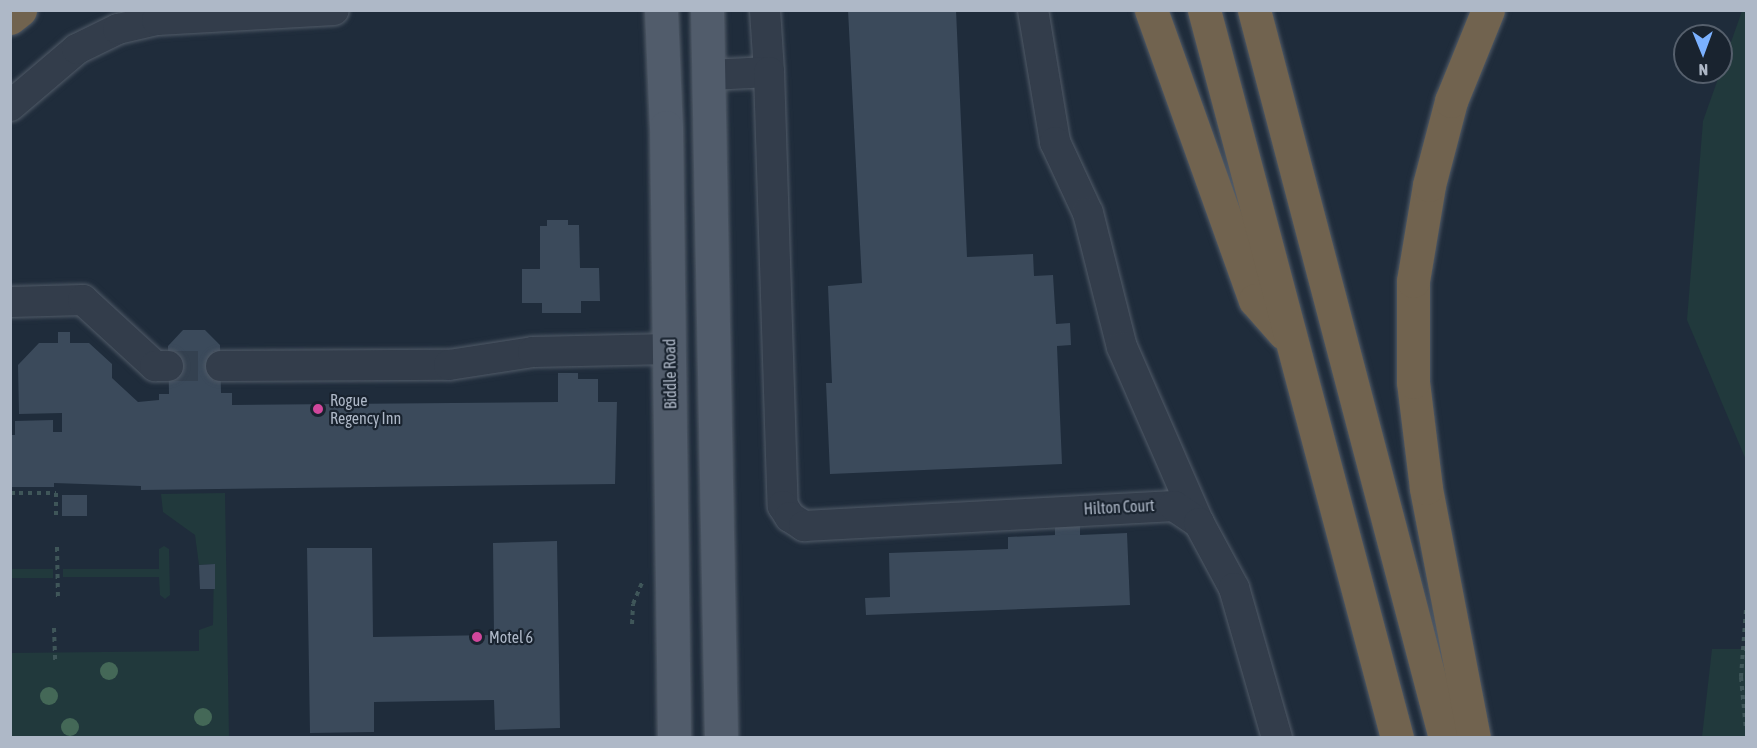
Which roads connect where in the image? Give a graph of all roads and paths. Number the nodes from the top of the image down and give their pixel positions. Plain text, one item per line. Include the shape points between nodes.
1 (20, 10) edge
2 (334, 10) edge
3 (661, 10) edge
4 (707, 10) edge
5 (765, 10) edge
6 (1033, 10) edge
7 (1151, 10) edge
8 (1204, 10) edge
9 (1254, 10) edge
10 (1488, 10) edge
11 (10, 18) edge
12 (769, 72) junction
13 (710, 75) junction
14 (10, 106) edge
15 (10, 302) edge
16 (1289, 339) junction
17 (670, 349) junction
18 (168, 366) tunnel mouth
19 (221, 366) tunnel mouth
20 (10, 493) edge
21 (56, 516) dead end
22 (1199, 523) junction
23 (57, 547) dead end
24 (644, 578) dead end
25 (58, 601) dead end
26 (1746, 610) edge
27 (632, 624) dead end
28 (54, 628) dead end
29 (55, 662) dead end
30 (1746, 730) edge
31 (674, 738) edge
32 (721, 738) edge
33 (1277, 738) edge
34 (1397, 738) edge
35 (1445, 738) edge
36 (1474, 738) edge

1 - 11 highway
2 - 14 street via 157,20 118,29 77,49
3 - 17 main road, Biddle Road
4 - 13 main road
5 - 12 street
6 - 22 street via 1055,142 1088,213 1122,347
7 - 16 highway via 1255,300
8 - 16 highway
9 - 35 highway
10 - 36 highway via 1451,101 1429,185 1413,282 1413,382 1426,488
12 - 13 street
12 - 22 street, Hilton Court via 783,506 804,526 1155,504 1174,506
13 - 32 main road
15 - 18 street via 83,300 155,366
16 - 34 highway
17 - 19 street via 533,352 449,365
17 - 31 main road, Biddle Road
20 - 21 path via 56,493
22 - 33 street, Hilton Court via 1245,616
23 - 25 path
24 - 27 path via 633,604
26 - 30 path via 1741,677
28 - 29 path

